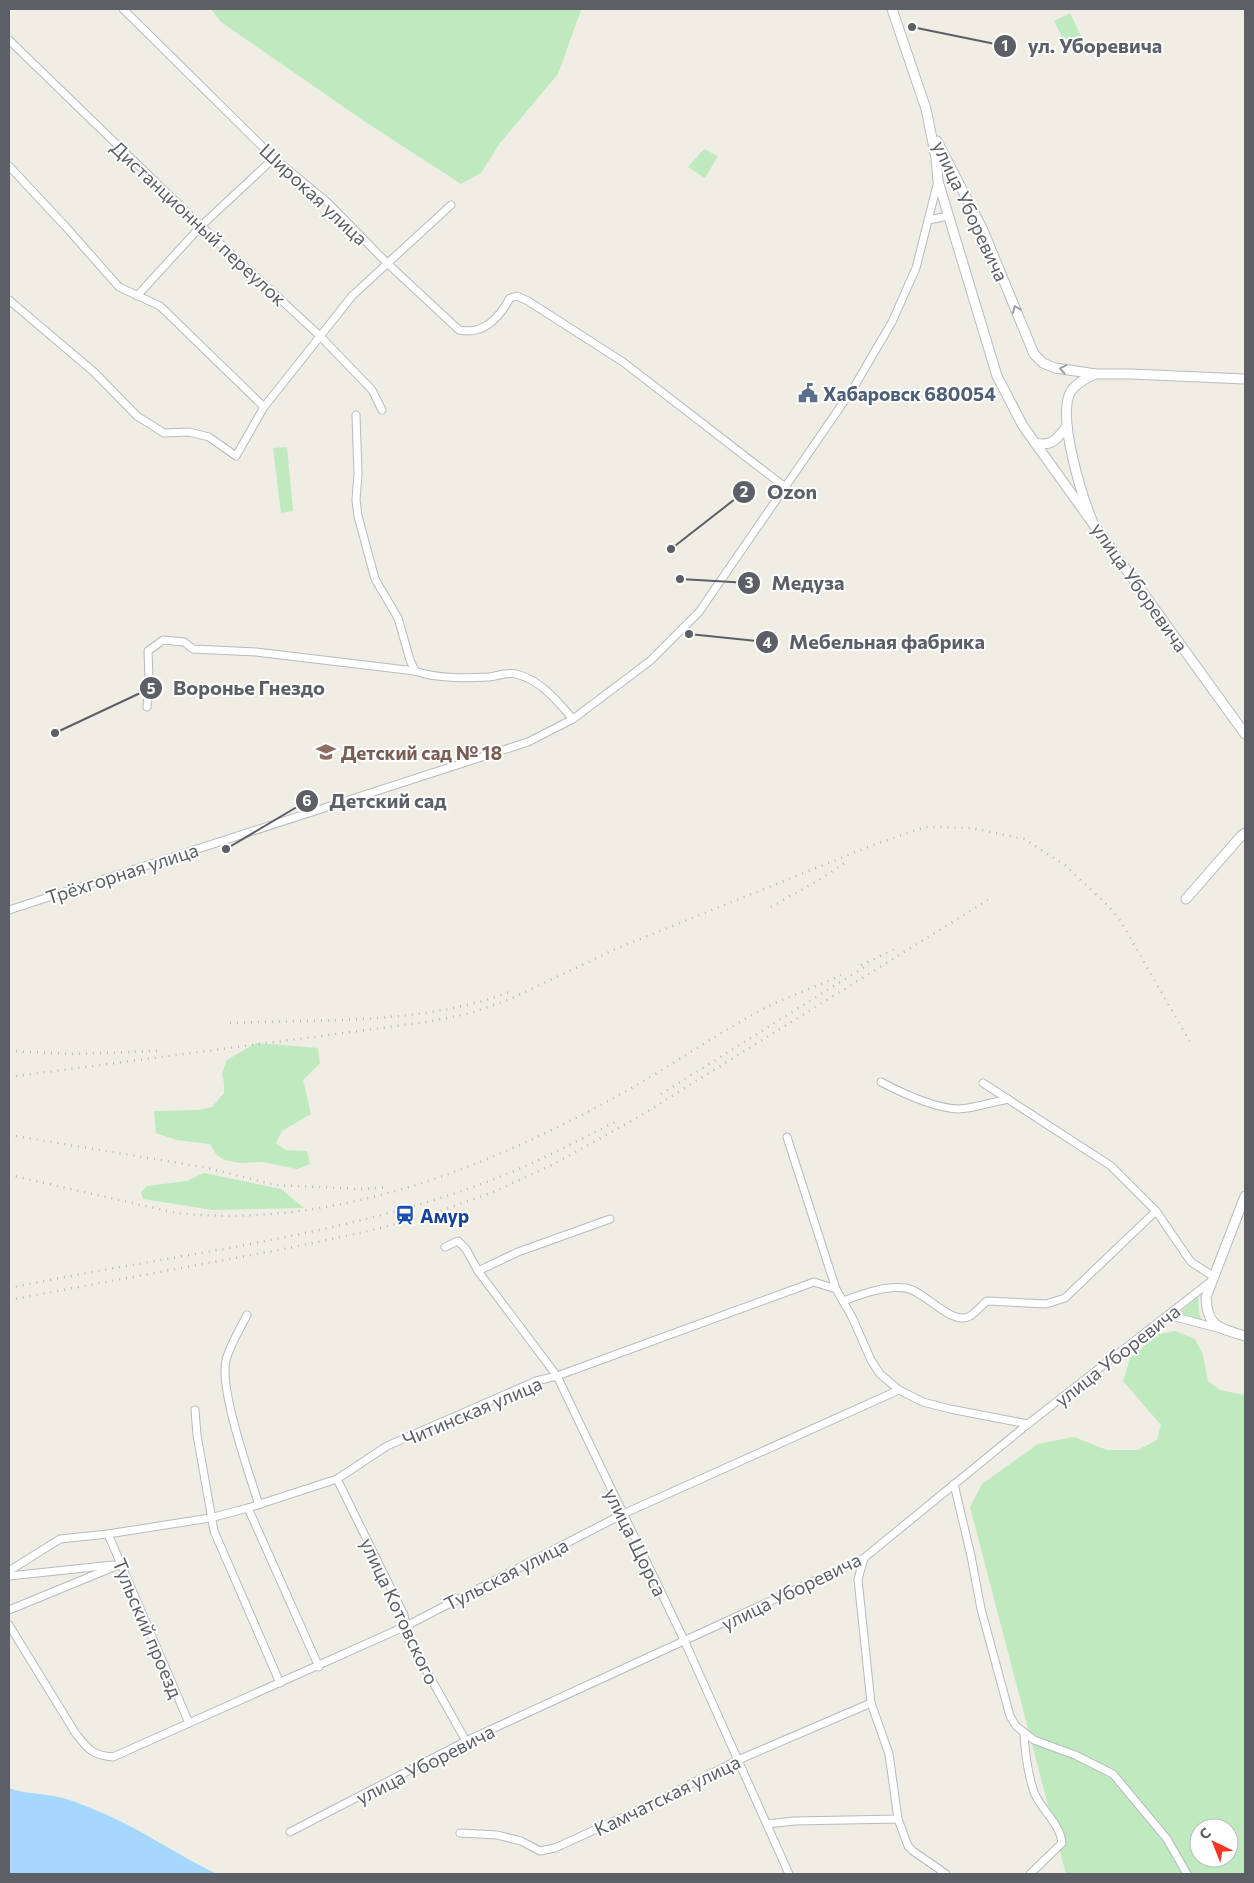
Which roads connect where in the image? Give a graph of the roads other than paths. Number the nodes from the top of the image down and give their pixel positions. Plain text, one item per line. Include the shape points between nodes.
1 (123, 9) edge
2 (892, 9) edge
3 (9, 40) edge
4 (930, 124) junction
5 (274, 158) junction
6 (9, 166) edge
7 (938, 181) junction
8 (451, 204) dead end
9 (948, 216) junction
10 (928, 220) junction
11 (201, 226) junction
12 (387, 263) junction
13 (137, 296) junction
14 (9, 300) edge
15 (320, 336) junction
16 (1096, 374) junction
17 (1245, 379) edge
18 (264, 407) junction
19 (382, 410) dead end
20 (356, 415) dead end
21 (1067, 426) junction
22 (1035, 443) junction
23 (785, 487) junction
24 (1094, 525) junction
25 (415, 671) junction
26 (147, 707) dead end
27 (573, 719) junction
28 (1245, 734) edge
29 (1245, 833) edge
30 (1186, 899) dead end
31 (9, 910) edge
32 (881, 1082) dead end
33 (982, 1083) dead end
34 (1008, 1099) junction
35 (787, 1137) dead end
36 (1245, 1196) edge
37 (1156, 1210) junction
38 (610, 1219) dead end
39 (446, 1247) dead end
40 (478, 1271) junction
41 (1211, 1279) junction
42 (836, 1289) junction
43 (843, 1301) junction
44 (247, 1315) dead end
45 (1168, 1315) junction
46 (1221, 1329) junction
47 (1245, 1336) edge
48 (557, 1376) junction
49 (898, 1390) junction
50 (195, 1410) dead end
51 (1028, 1424) junction
52 (338, 1479) junction
53 (954, 1484) junction
54 (259, 1505) junction
55 (248, 1508) junction
56 (623, 1514) junction
57 (210, 1518) junction
58 (108, 1534) junction
59 (864, 1558) junction
60 (121, 1564) junction
61 (9, 1571) edge
62 (9, 1576) edge
63 (9, 1610) edge
64 (9, 1625) edge
65 (406, 1626) junction
66 (685, 1642) junction
67 (319, 1666) junction
68 (280, 1683) junction
69 (871, 1703) junction
70 (189, 1723) junction
71 (1024, 1733) junction
72 (466, 1741) junction
73 (738, 1760) junction
74 (898, 1819) junction
75 (767, 1824) junction
76 (290, 1832) dead end
77 (460, 1833) dead end
78 (789, 1874) edge
79 (946, 1874) edge
80 (1030, 1874) edge
81 (1187, 1874) edge

1 - 5 street, Широкая улица
2 - 4 main road
3 - 11 street, Дистанционный переулок
4 - 7 main road, улица Уборевича
16 -> 4 main road, улица Уборевича via 1056,368 1043,363 1034,354 982,228
5 - 11 street
5 - 12 street, Широкая улица via 328,203
6 - 13 street via 119,287
7 - 9 main road, улица Уборевича
7 - 10 street, Трёхгорная улица
8 - 12 street
9 - 10 street
9 - 22 main road, улица Уборевича via 997,376
10 - 23 street, Трёхгорная улица via 916,268 892,322 854,387
11 - 13 street
11 - 15 street, Дистанционный переулок
12 - 15 street via 352,296
12 - 23 street, Широкая улица via 459,330 470,332 493,322 510,298 517,296 528,301 623,362
13 - 18 street via 160,306
14 - 18 street via 94,372 137,416 164,433 189,432 209,436 236,456
15 - 18 street
15 - 19 street, Дистанционный переулок via 372,390
16 - 17 main road
16 - 21 main road, улица Уборевича via 1078,382 1070,392
20 - 25 street via 358,516 376,580 398,618
21 - 22 main road via 1056,440 1045,445
21 - 24 main road, улица Уборевича via 1069,445
22 - 24 main road, улица Уборевича
23 - 27 street, Трёхгорная улица via 699,612 650,660
24 - 28 main road, улица Уборевича
25 - 26 street via 256,652 193,649 184,642 163,640 148,651
25 - 27 street via 428,675 490,677 514,673 537,683
27 - 31 street, Трёхгорная улица via 528,742
29 - 30 main road
32 - 34 street via 925,1102 958,1109
33 - 34 street
34 - 37 street via 1111,1166
35 - 42 street
36 - 41 main road
37 - 41 street via 1191,1262
37 - 43 street via 1065,1298 1055,1302 987,1301 969,1317 955,1318 907,1288 874,1290
38 - 40 street via 518,1252
39 - 40 street, улица Щорса via 458,1241
40 - 48 street, улица Щорса
41 - 45 street, улица Уборевича
41 - 46 main road via 1206,1310 1211,1321
42 - 43 street
42 - 48 street, Читинская улица via 814,1282
43 - 49 street via 871,1360 880,1374
44 - 54 street via 226,1360 225,1374 235,1424
45 - 46 street
45 - 51 street, улица Уборевича
46 - 47 main road
48 - 52 street, Читинская улица via 536,1381 387,1446
48 - 56 street, улица Щорса
49 - 51 street via 941,1407
49 - 56 street, Тульская улица
50 - 57 street
51 - 53 street, улица Уборевича
52 - 54 street, Читинская улица
52 - 65 street, улица Котовского
53 - 59 street, улица Уборевича
53 - 71 street via 981,1609 1010,1716
54 - 55 street, Читинская улица
55 - 57 street, Читинская улица
55 - 67 street
56 - 65 street, Тульская улица
56 - 66 street, улица Щорса
57 - 58 street, Читинская улица
57 - 68 street
58 - 60 street, Тульский проезд
58 - 61 street, Читинская улица via 60,1539
59 - 66 street, улица Уборевича
59 - 69 street via 858,1579
60 - 62 street
60 - 63 street
60 - 70 street, Тульский проезд
64 - 70 street, Тульская улица via 89,1751 114,1757
65 - 67 street, Тульская улица
65 - 72 street, улица Котовского via 408,1638
66 - 72 street, улица Уборевича
66 - 73 street, улица Щорса
67 - 68 street, Тульская улица
68 - 70 street, Тульская улица
69 - 73 street, Камчатская улица
69 - 74 street via 889,1754
71 - 80 street via 1034,1793 1061,1834 1062,1843
71 - 81 street via 1113,1774 1167,1839
72 - 76 street, улица Уборевича
73 - 75 street, улица Щорса
73 - 77 street, Камчатская улица via 555,1848 540,1851 521,1841 498,1835
74 - 75 street
74 - 79 street via 912,1851
75 - 78 street, улица Щорса

